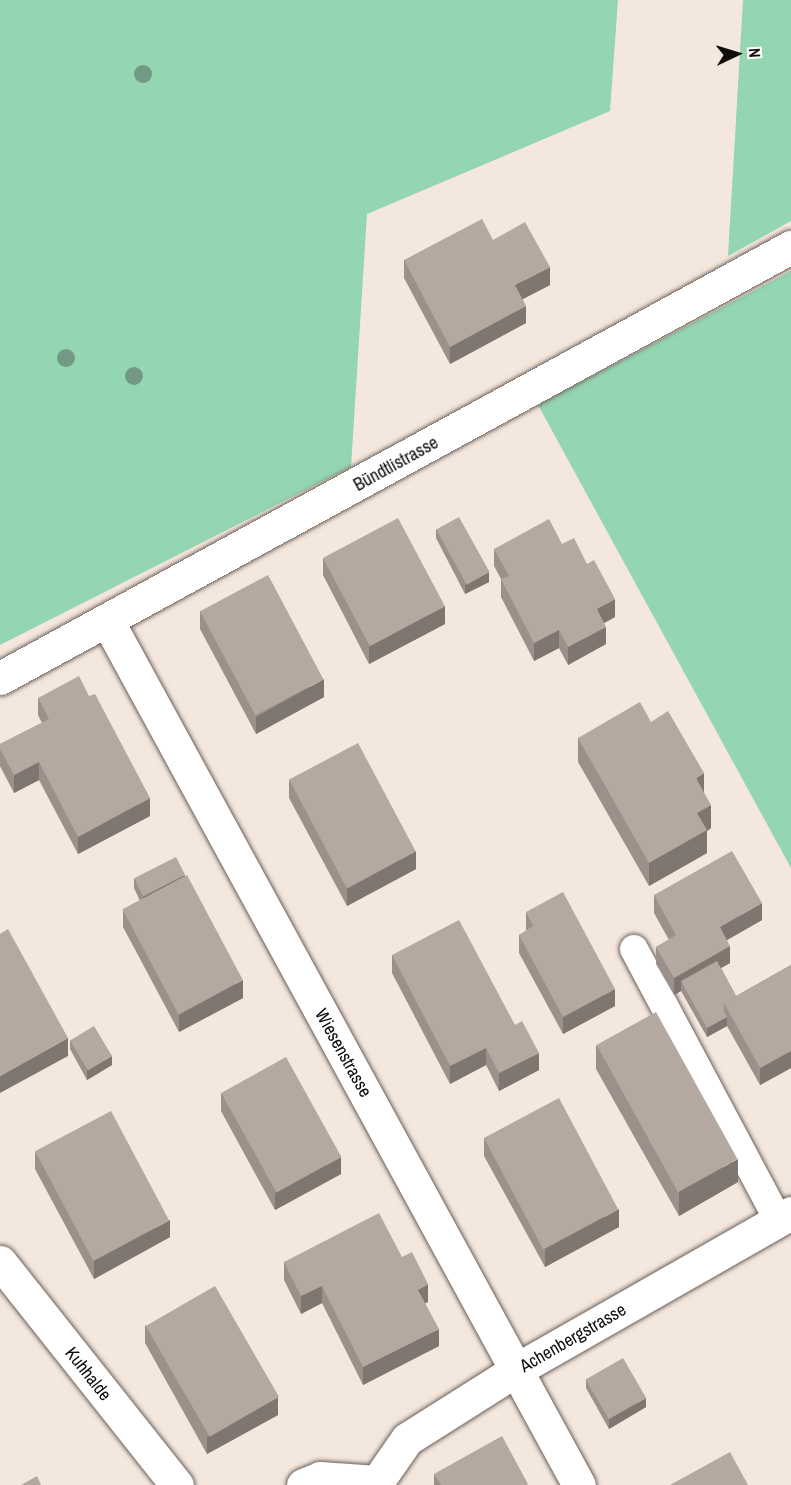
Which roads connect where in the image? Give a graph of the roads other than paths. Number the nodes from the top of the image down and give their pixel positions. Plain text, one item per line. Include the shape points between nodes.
1 (791, 247) edge
2 (108, 622) junction
3 (0, 678) edge
4 (634, 949) dead end
5 (784, 1217) edge
6 (0, 1262) edge
7 (516, 1371) junction
8 (376, 1484) edge
9 (177, 1485) edge
10 (303, 1485) edge
11 (579, 1485) edge

1 - 2 street, Bündtlistrasse
2 - 3 street, Bündtlistrasse
2 - 7 street, Wiesenstrasse
4 - 5 lane
5 - 7 street, Achenbergstrasse
6 - 9 street, Kuhhalde
7 - 8 street, Achenbergstrasse via 407,1439
7 - 11 street, Wiesenstrasse
8 - 10 street via 320,1478

